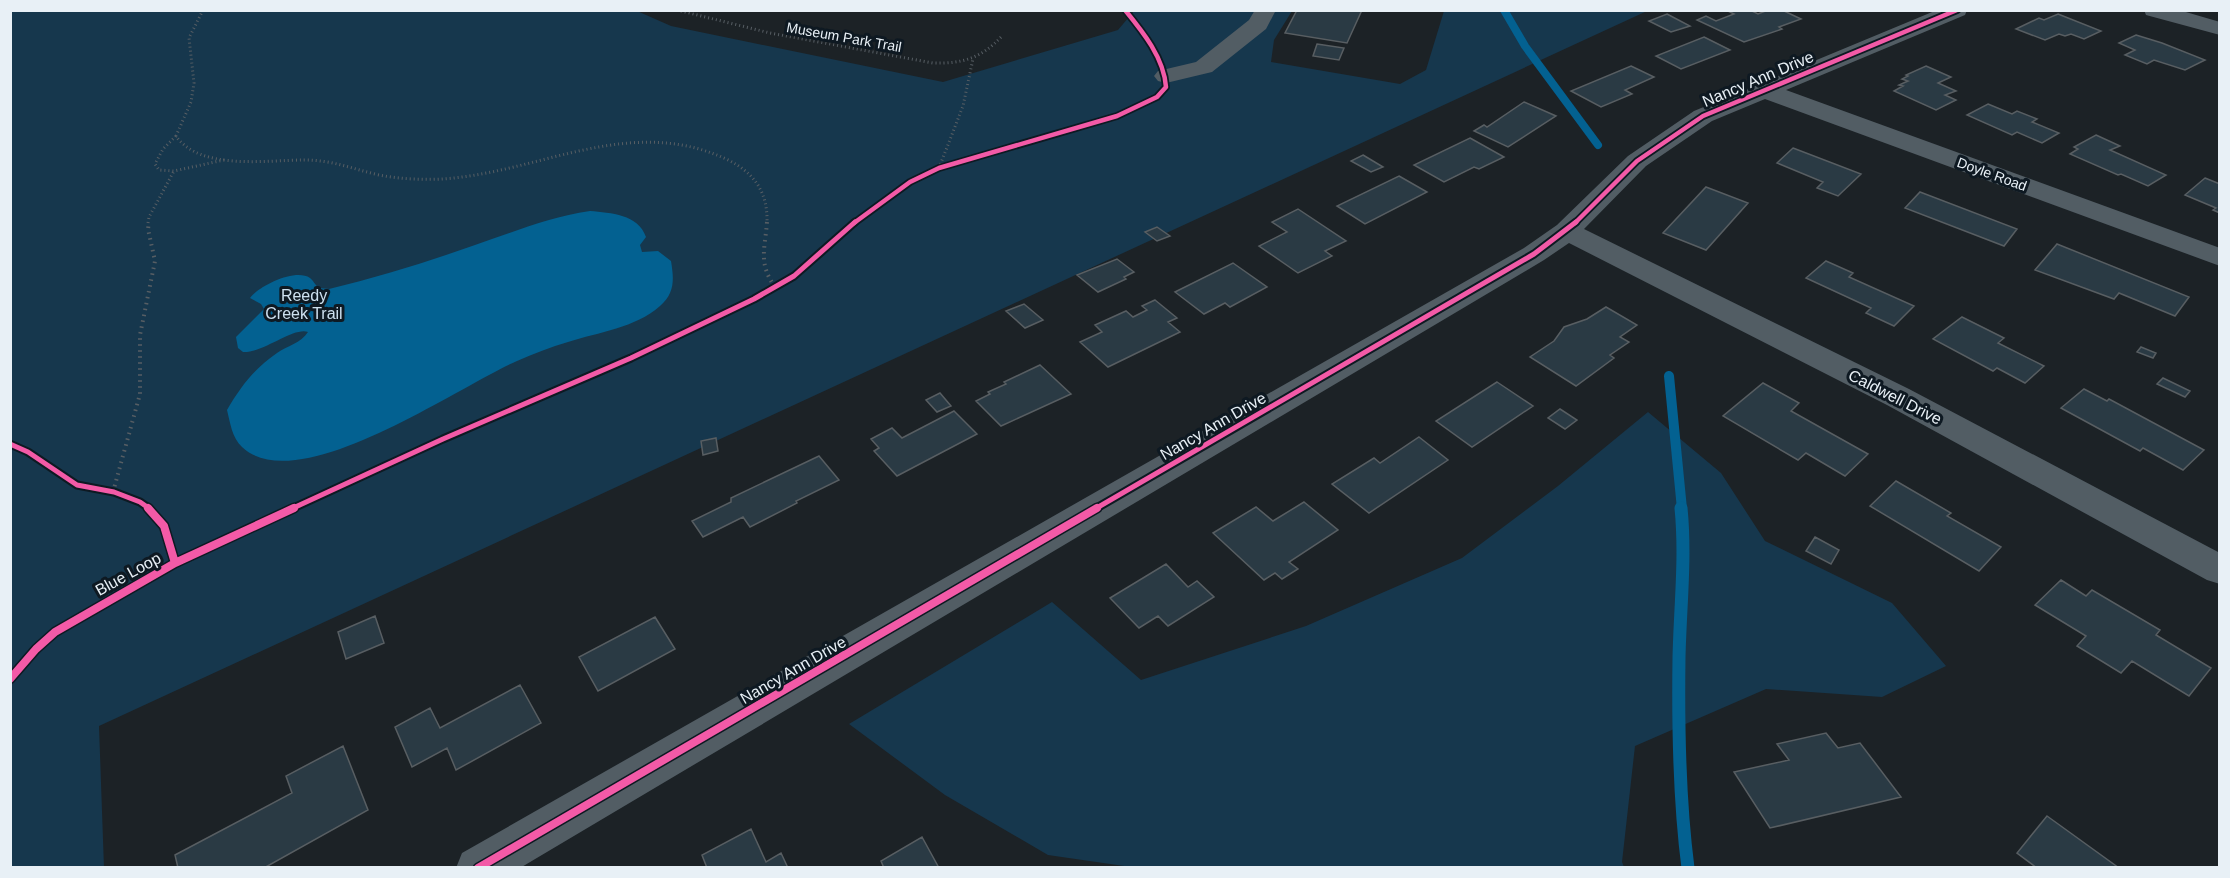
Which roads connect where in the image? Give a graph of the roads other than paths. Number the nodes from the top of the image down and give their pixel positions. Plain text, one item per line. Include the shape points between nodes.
1 (1266, 10) edge
2 (1957, 10) edge
3 (2154, 10) edge
4 (2220, 30) edge
5 (1166, 76) dead end
6 (1764, 90) junction
7 (1567, 231) junction
8 (2220, 258) edge
9 (2220, 570) edge
10 (521, 856) edge
11 (478, 867) edge

1 - 5 street via 1258,24 1204,67
2 - 6 street, Nancy Ann Drive
3 - 4 street
6 - 7 street, Nancy Ann Drive via 1703,116 1637,161
6 - 8 street, Doyle Road
7 - 9 street, Caldwell Drive via 1898,397
7 - 10 street, Nancy Ann Drive
10 - 11 street, Nancy Ann Drive

